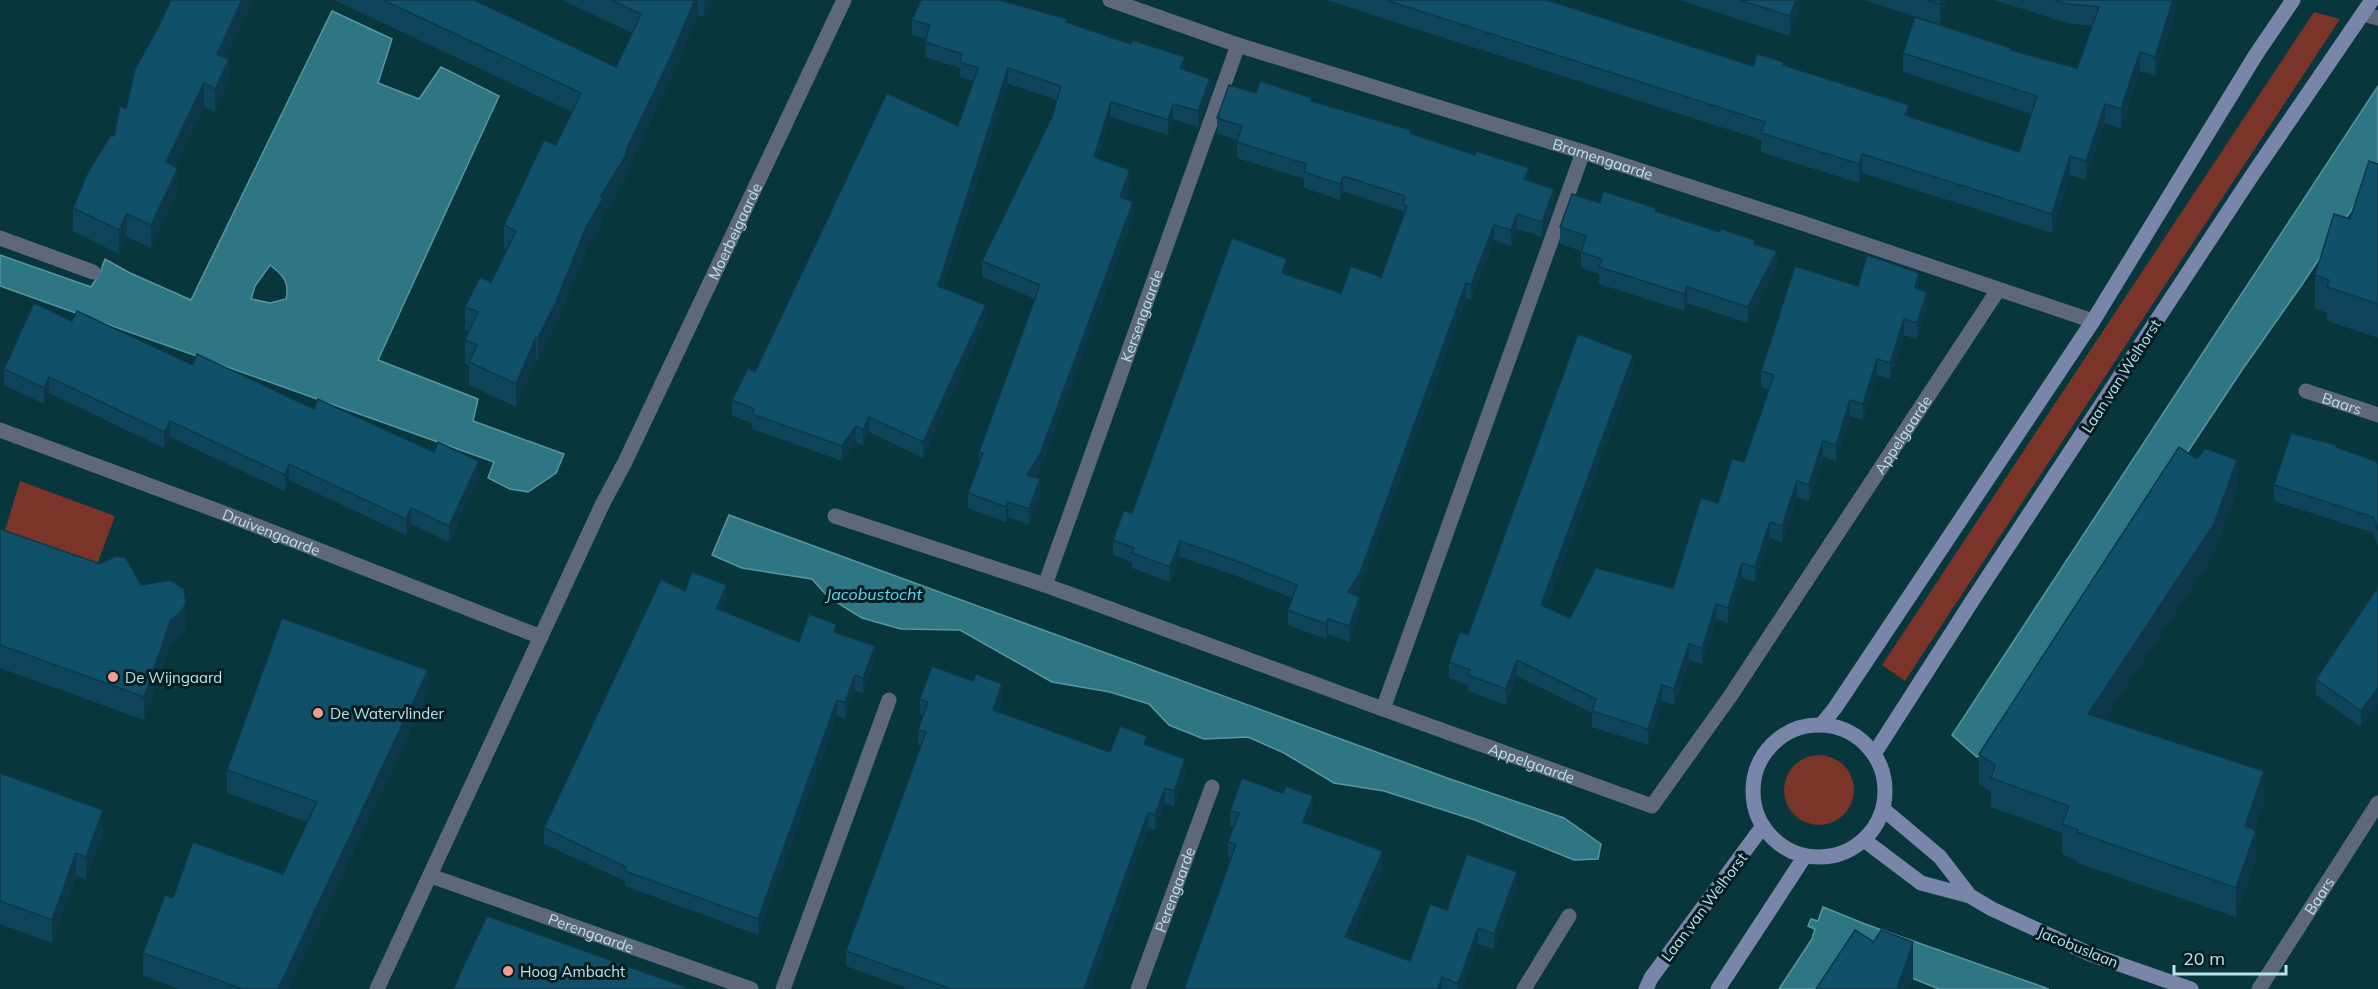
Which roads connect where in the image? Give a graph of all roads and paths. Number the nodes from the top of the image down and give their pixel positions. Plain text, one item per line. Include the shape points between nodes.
1 (844, 0) edge
2 (1110, 0) edge
3 (2293, 0) edge
4 (2372, 0) edge
5 (2370, 16) edge
6 (1238, 45) junction
7 (1583, 152) junction
8 (0, 238) edge
9 (93, 272) dead end
10 (1998, 290) junction
11 (2093, 321) junction
12 (2306, 391) dead end
13 (2378, 415) edge
14 (0, 430) edge
15 (835, 516) dead end
16 (1045, 585) junction
17 (541, 637) junction
18 (889, 700) dead end
19 (1383, 709) junction
20 (1822, 724) junction
21 (1874, 754) junction
22 (1212, 788) dead end
23 (2378, 803) edge
24 (1883, 809) junction
25 (1763, 826) junction
26 (1864, 840) junction
27 (1805, 856) junction
28 (431, 876) junction
29 (1970, 896) junction
30 (1569, 916) dead end
31 (377, 989) edge
32 (751, 989) edge
33 (783, 989) edge
34 (1138, 989) edge
35 (1524, 989) edge
36 (1646, 989) edge
37 (1718, 989) edge
38 (2191, 989) edge
39 (2259, 989) edge

1 - 17 street, Moerbeigaarde
2 - 6 street, Bramengaarde
3 - 11 main road
4 - 5 main road, Laan van Welhorst
5 - 21 main road, Laan van Welhorst via 2251,177
6 - 7 street, Bramengaarde
6 - 16 street, Kersengaarde
7 - 10 street, Bramengaarde
7 - 19 street
8 - 9 street
10 - 11 street, Bramengaarde
10 - 19 street, Appelgaarde via 1731,695 1652,806
11 - 20 main road
12 - 13 street, Baars
14 - 17 street, Druivengaarde
15 - 16 street
16 - 19 street
17 - 28 street
18 - 33 street
20 - 21 main road via 1851,733
20 - 25 main road via 1794,729 1762,758 1753,785 1753,799
21 - 24 main road via 1885,786
22 - 34 street, Perengaarde
23 - 39 street, Baars
24 - 26 main road
24 - 29 main road, Jacobuslaan via 1940,857
25 - 27 main road via 1781,845
25 - 36 main road, Laan van Welhorst
26 - 27 main road via 1830,857
26 - 29 main road, Jacobuslaan via 1921,883
27 - 37 main road
28 - 31 street
28 - 32 street, Perengaarde
29 - 38 main road, Jacobuslaan via 2090,954
30 - 35 street

